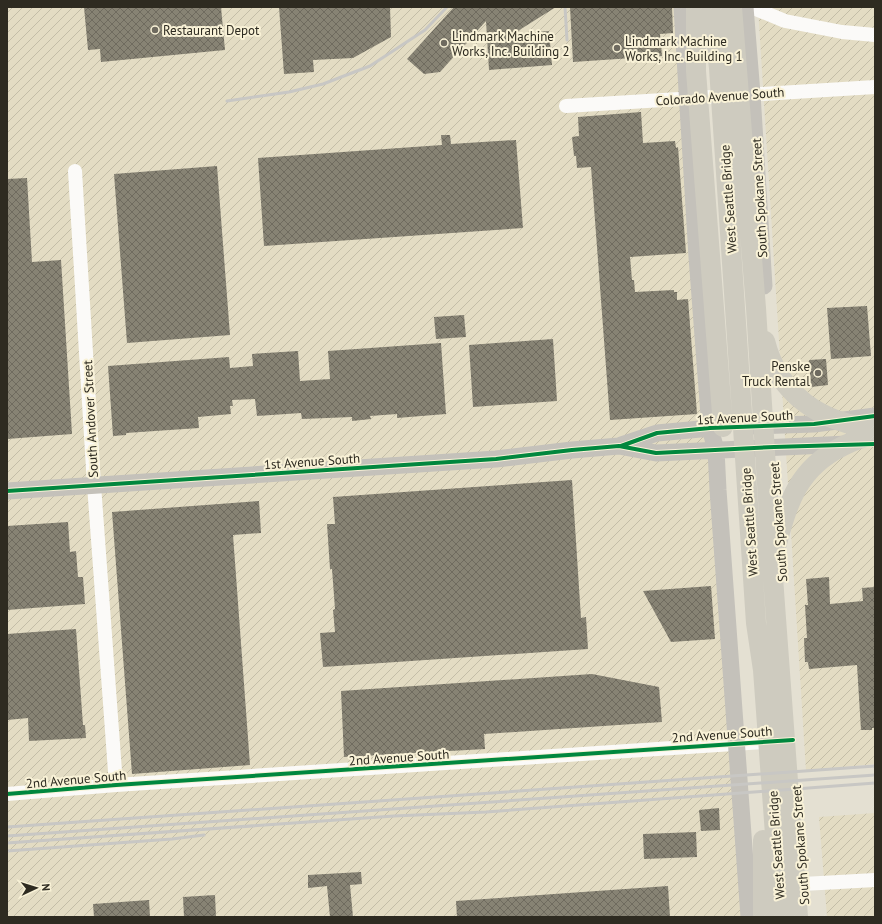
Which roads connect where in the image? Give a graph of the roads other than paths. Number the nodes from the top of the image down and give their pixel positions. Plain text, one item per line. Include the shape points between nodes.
1 (682, 7) edge
2 (696, 7) edge
3 (712, 7) edge
4 (732, 7) edge
5 (745, 7) edge
6 (751, 7) edge
7 (875, 35) edge
8 (875, 87) edge
9 (752, 94) junction
10 (687, 98) junction
11 (566, 106) dead end
12 (75, 171) dead end
13 (757, 172) junction
14 (692, 175) junction
15 (756, 308) junction
16 (875, 416) edge
17 (772, 426) junction
18 (717, 428) junction
19 (875, 428) edge
20 (875, 435) edge
21 (875, 444) edge
22 (619, 446) junction
23 (774, 447) junction
24 (716, 450) junction
25 (94, 485) junction
26 (7, 491) edge
27 (772, 564) junction
28 (756, 623) junction
29 (793, 740) junction
30 (737, 743) junction
31 (116, 785) junction
32 (7, 794) edge
33 (799, 838) junction
34 (744, 842) junction
35 (875, 880) edge
36 (803, 884) junction
37 (755, 887) junction
38 (750, 917) edge
39 (763, 917) edge
40 (781, 917) edge
41 (798, 917) edge
42 (805, 917) edge

1 - 10 main road
2 - 18 highway via 696,71 710,250
3 - 28 highway, West Seattle Bridge via 719,68
4 - 15 highway, West Seattle Bridge
5 - 9 main road, South Spokane Street
6 - 7 street via 785,21 842,32
8 - 9 street, Colorado Avenue South
9 - 10 street, Colorado Avenue South
9 - 13 main road, South Spokane Street
10 - 11 street, Colorado Avenue South
10 - 14 main road
12 - 25 street, South Andover Street
13 - 14 main road
13 - 17 main road, South Spokane Street
14 - 18 main road via 697,257
15 - 19 highway via 769,357 792,392 811,408 827,416 852,425
15 - 27 highway, West Seattle Bridge
16 - 17 main road, 1st Avenue South via 814,424
17 - 18 main road, 1st Avenue South
17 - 23 main road, South Spokane Street
18 - 22 main road, 1st Avenue South via 657,432
18 - 24 main road
20 - 27 highway via 854,440 814,464 792,497
21 - 23 main road, 1st Avenue South
22 - 24 main road, 1st Avenue South via 656,453
22 - 25 main road, 1st Avenue South via 496,458
23 - 24 main road, 1st Avenue South
23 - 29 main road, South Spokane Street
24 - 30 main road
25 - 26 main road, 1st Avenue South
25 - 31 street, South Andover Street
27 - 41 highway, West Seattle Bridge
28 - 37 highway via 753,670 764,818
28 - 40 highway, West Seattle Bridge via 764,670
29 - 30 street, 2nd Avenue South
29 - 33 main road, South Spokane Street
30 - 31 street, 2nd Avenue South
30 - 34 main road
31 - 32 street, 2nd Avenue South
33 - 34 main road
33 - 36 main road, South Spokane Street
34 - 37 main road
35 - 36 street
36 - 37 main road
36 - 42 main road, South Spokane Street
37 - 38 main road
37 - 39 highway

